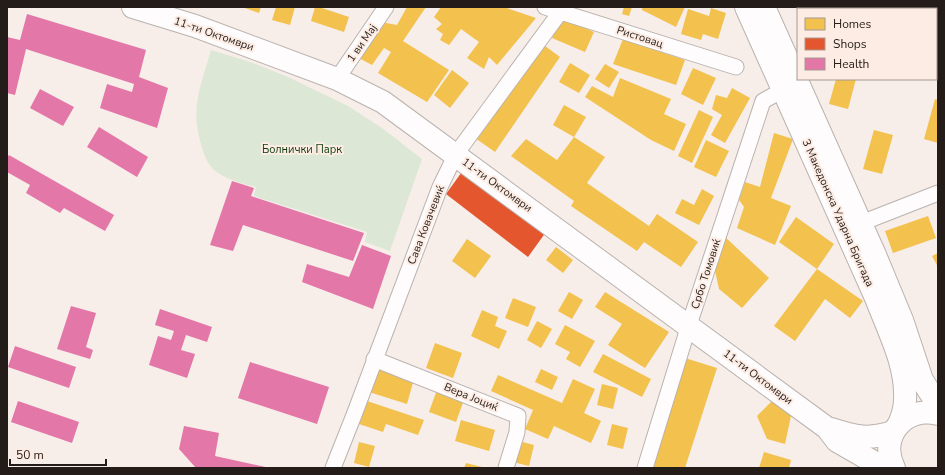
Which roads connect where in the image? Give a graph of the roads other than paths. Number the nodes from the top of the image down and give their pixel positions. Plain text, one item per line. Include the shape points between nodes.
1 (133, 7) edge
2 (386, 7) edge
3 (545, 7) edge
4 (746, 7) edge
5 (764, 7) edge
6 (563, 9) edge
7 (736, 67) dead end
8 (337, 79) junction
9 (783, 90) junction
10 (456, 154) junction
11 (938, 193) edge
12 (853, 226) junction
13 (689, 325) junction
14 (374, 359) junction
15 (938, 405) edge
16 (938, 414) edge
17 (827, 428) junction
18 (896, 428) junction
19 (333, 468) edge
20 (506, 468) edge
21 (645, 468) edge
22 (884, 468) edge
23 (894, 468) edge

1 - 8 main road, 11-ти Октомври via 195,26
2 - 8 street, 1 ви Мај
3 - 6 street, Ристовац
4 - 9 main road, 3 Македонска Ударна Бригада
5 - 12 main road, 3 Македонска Ударна Бригада
6 - 7 street, Ристовац
6 - 10 street, Сава Ковачевиќ
8 - 10 main road, 11-ти Октомври via 383,102
9 - 12 main road, 3 Македонска Ударна Бригада
9 - 13 street, Србо Томовиќ via 763,102
10 - 13 main road, 11-ти Октомври
10 - 14 street, Сава Ковачевиќ via 440,187
11 - 12 street
12 - 15 main road, 3 Македонска Ударна Бригада via 902,320 922,380
12 - 18 main road, 3 Македонска Ударна Бригада via 902,371 905,401
13 - 17 main road, 11-ти Октомври
13 - 21 street, Србо Томовиќ
14 - 19 street, Сава Ковачевиќ
14 - 20 street, Вера Јоциќ via 518,416 517,432
16 - 18 main road via 914,414
17 - 18 main road via 851,436 872,437
17 - 22 main road via 837,441
18 - 23 main road, 3 Македонска Ударна Бригада via 889,452

